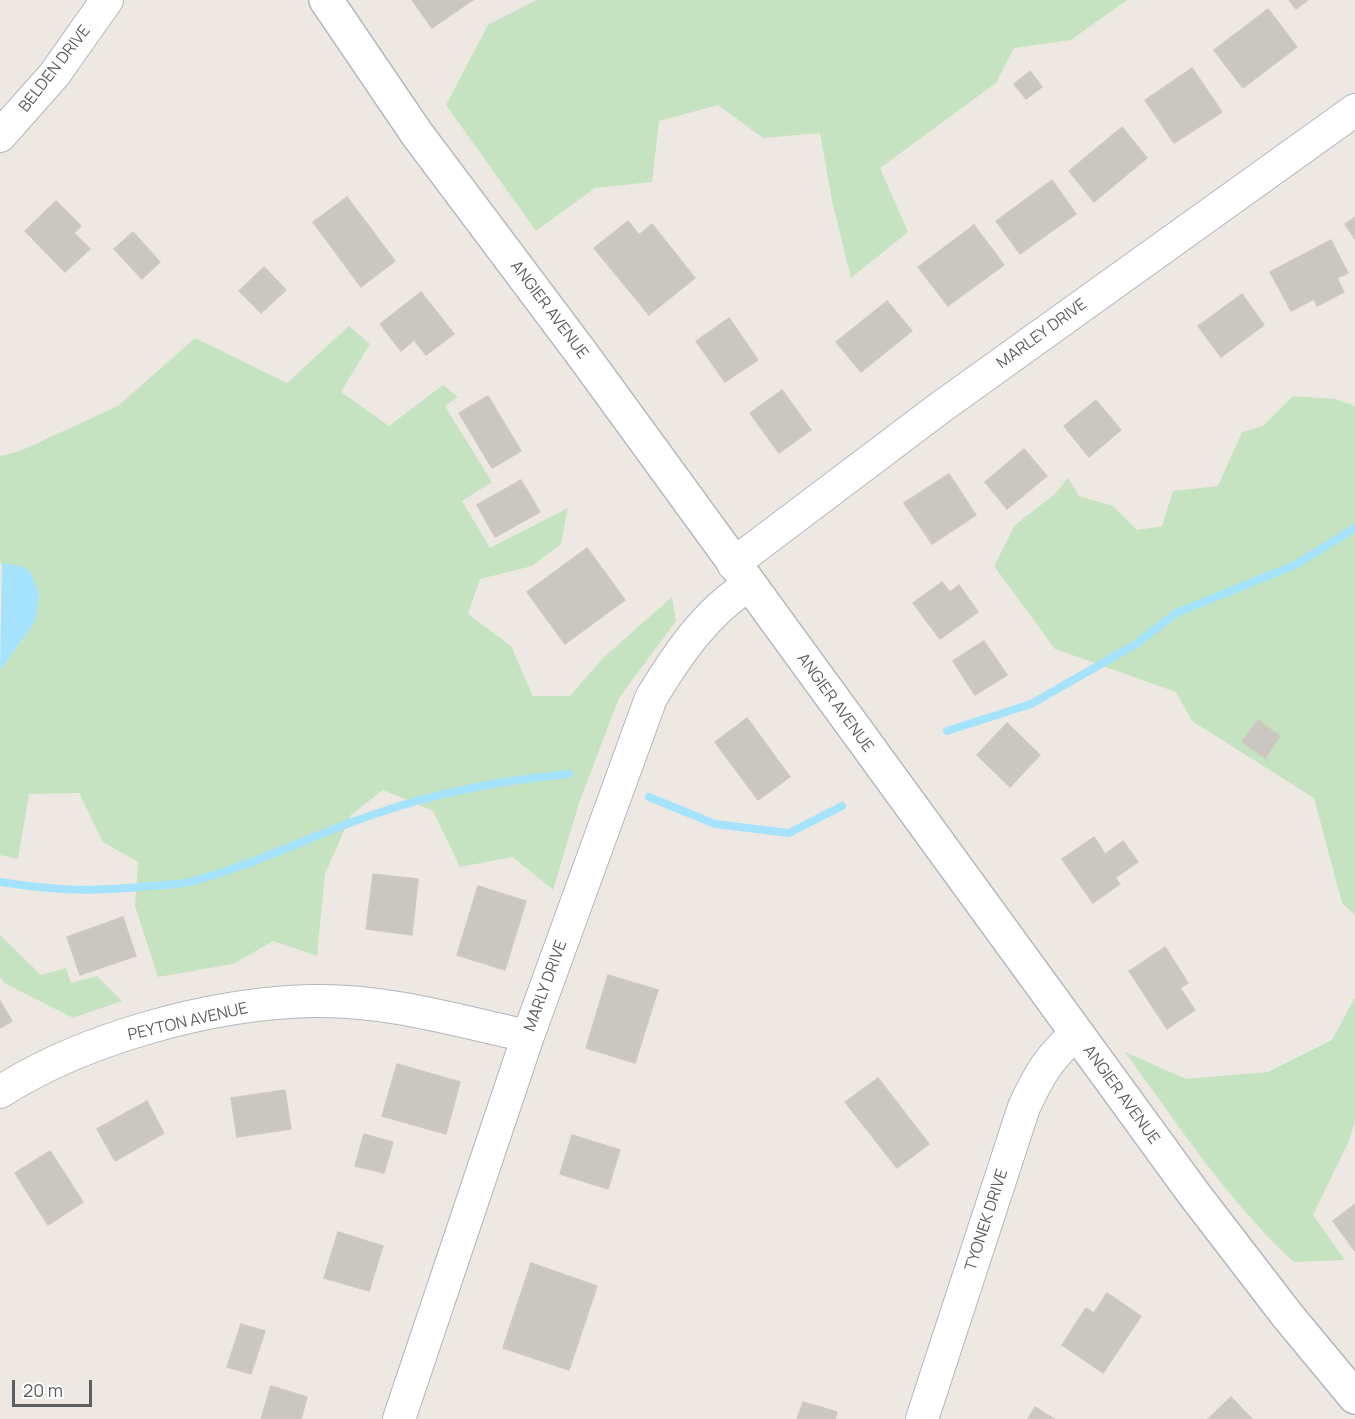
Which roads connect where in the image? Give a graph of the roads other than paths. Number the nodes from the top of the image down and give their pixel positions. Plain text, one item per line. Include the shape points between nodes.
1 (107, 0) edge
2 (326, 0) edge
3 (1355, 110) edge
4 (0, 136) edge
5 (741, 574) junction
6 (1076, 1034) junction
7 (528, 1036) junction
8 (0, 1092) edge
9 (1355, 1396) edge
10 (399, 1419) edge
11 (922, 1419) edge

1 - 4 street, BELDEN DRIVE via 54,75
2 - 5 main road, ANGIER AVENUE via 417,134
3 - 5 street, MARLEY DRIVE via 941,407
5 - 6 main road, ANGIER AVENUE
5 - 7 street, MARLY DRIVE via 731,596 705,621 651,698
6 - 9 main road, ANGIER AVENUE via 1287,1315
6 - 11 street, TYONEK DRIVE via 1040,1072 1024,1107
7 - 8 street, PEYTON AVENUE via 397,1008 313,1001 227,1010 150,1028 67,1057
7 - 10 street, MARLY DRIVE

